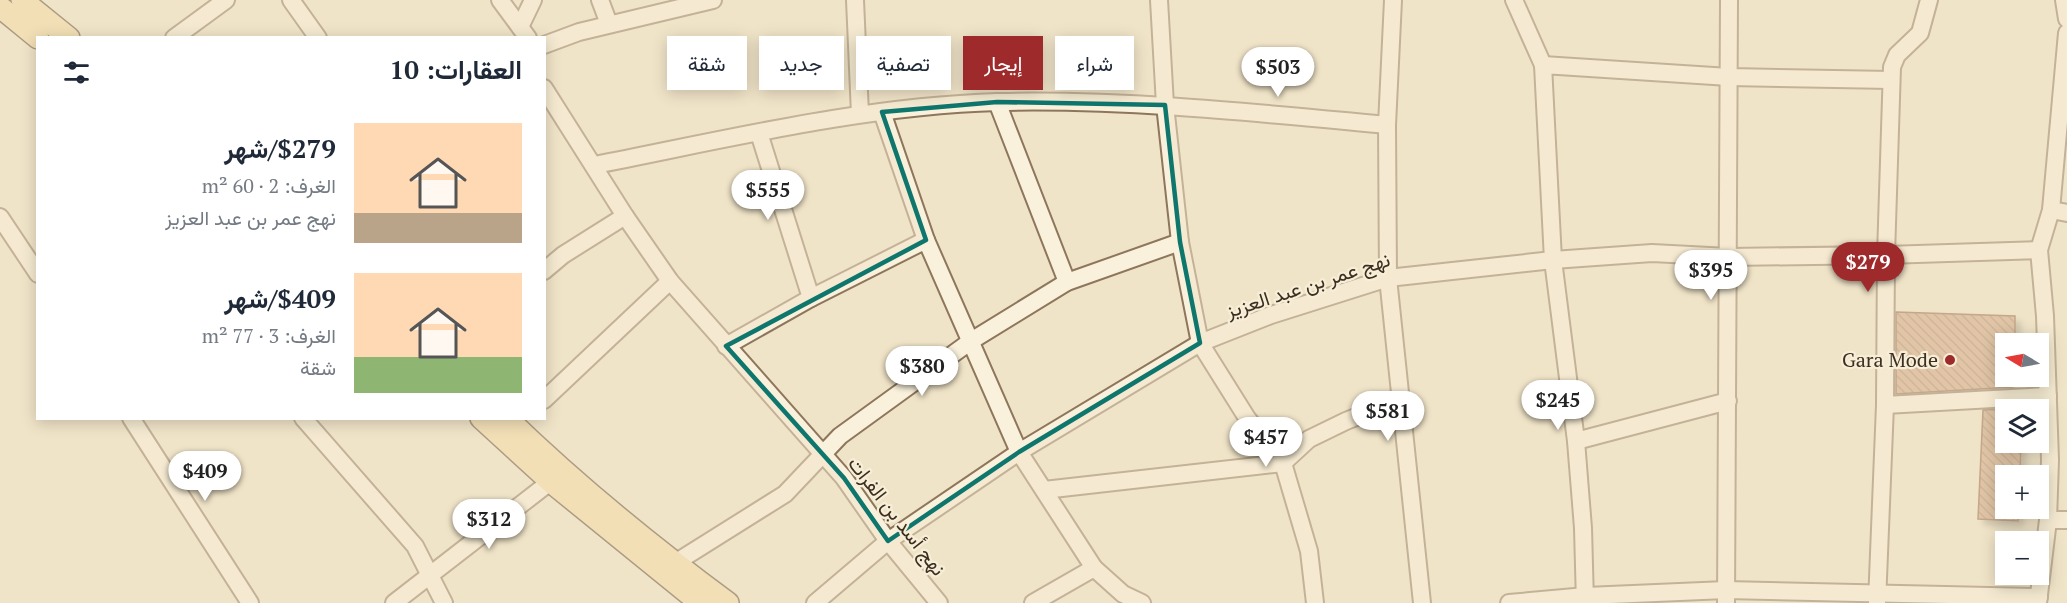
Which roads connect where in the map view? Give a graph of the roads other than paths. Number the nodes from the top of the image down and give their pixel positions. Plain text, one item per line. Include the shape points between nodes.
1 (22, 0) edge
2 (226, 0) edge
3 (291, 0) edge
4 (500, 0) edge
5 (533, 0) edge
6 (600, 0) edge
7 (713, 0) edge
8 (855, 0) edge
9 (1158, 0) edge
10 (1393, 0) edge
11 (1514, 0) edge
12 (1729, 0) edge
13 (1929, 0) edge
14 (2064, 0) edge
15 (0, 8) edge
16 (2067, 19) edge
17 (609, 24) junction
18 (524, 32) edge
19 (2067, 33) edge
20 (36, 36) edge
21 (67, 36) edge
22 (177, 36) edge
23 (317, 36) edge
24 (546, 44) edge
25 (1543, 65) junction
26 (1729, 77) junction
27 (1891, 80) junction
28 (546, 91) edge
29 (997, 102) junction
30 (1165, 105) junction
31 (882, 112) junction
32 (860, 114) junction
33 (1387, 125) junction
34 (759, 133) junction
35 (595, 165) junction
36 (2059, 211) edge
37 (0, 216) edge
38 (625, 216) junction
39 (926, 240) junction
40 (1180, 242) junction
41 (2039, 250) junction
42 (1886, 255) junction
43 (1729, 256) junction
44 (1553, 260) junction
45 (546, 269) edge
46 (36, 271) edge
47 (1388, 278) junction
48 (670, 281) junction
49 (1067, 282) junction
50 (810, 298) junction
51 (971, 340) junction
52 (1200, 343) junction
53 (726, 346) junction
54 (2048, 396) junction
55 (546, 398) edge
56 (1401, 399) junction
57 (1728, 401) junction
58 (1885, 405) junction
59 (132, 420) edge
60 (305, 420) edge
61 (484, 420) edge
62 (516, 421) edge
63 (1576, 441) junction
64 (1019, 452) junction
65 (822, 455) junction
66 (1283, 463) junction
67 (557, 476) junction
68 (1044, 490) junction
69 (2048, 520) junction
70 (2067, 520) edge
71 (888, 541) junction
72 (675, 564) junction
73 (1094, 568) junction
74 (431, 577) junction
75 (1726, 596) edge
76 (1585, 599) edge
77 (1877, 599) edge
78 (2038, 600) edge
79 (250, 603) edge
80 (394, 603) edge
81 (444, 603) edge
82 (700, 603) edge
83 (728, 603) edge
84 (815, 603) edge
85 (939, 603) edge
86 (1033, 603) edge
87 (1142, 603) edge
88 (1315, 603) edge
89 (1422, 603) edge
90 (1509, 603) edge

1 - 21 main road
2 - 22 street
3 - 23 street
4 - 18 street
5 - 18 street
6 - 17 street
7 - 17 street
8 - 32 street
9 - 30 street
10 - 33 street
11 - 25 street
12 - 26 street
13 - 27 street via 1920,33 1897,55
14 - 16 street
15 - 20 main road
17 - 24 street
19 - 36 street
25 - 26 street
25 - 44 street
26 - 27 street
26 - 43 street
27 - 42 street
28 - 35 street, نهج أسد بن الفرات
29 - 30 street
29 - 31 street
29 - 49 street
30 - 33 street
30 - 40 street
31 - 32 street
31 - 39 street
32 - 34 street
33 - 47 street
34 - 35 street
34 - 50 street
35 - 38 street, نهج أسد بن الفرات
36 - 41 street
37 - 46 street
38 - 45 street
38 - 48 street, نهج أسد بن الفرات
39 - 50 street
39 - 51 street
40 - 49 street
40 - 52 street
41 - 42 street, نهج عمر بن عبد العزيز
41 - 54 street
42 - 43 street, نهج عمر بن عبد العزيز
42 - 58 street
43 - 44 street, نهج عمر بن عبد العزيز via 1652,253
43 - 57 street
44 - 47 street, نهج عمر بن عبد العزيز
44 - 63 street
47 - 52 street, نهج عمر بن عبد العزيز via 1271,315
47 - 56 street
48 - 53 street, نهج أسد بن الفرات
48 - 55 street
49 - 51 street
50 - 53 street
51 - 64 street
51 - 65 street via 840,435
52 - 64 street, نهج عمر بن عبد العزيز
52 - 66 street via 1247,418
53 - 65 street, نهج أسد بن الفرات
54 - 58 street
54 - 69 street
56 - 66 street via 1310,439
56 - 89 street
57 - 63 street
57 - 75 street
58 - 77 street
59 - 79 street
60 - 74 street via 415,546
61 - 67 main road
62 - 67 main road
63 - 76 street
64 - 68 street
64 - 71 street, نهج عمر بن عبد العزيز
65 - 71 street, نهج أسد بن الفرات via 844,478
65 - 72 street via 785,494
66 - 68 street
66 - 88 street via 1309,551
67 - 72 main road
67 - 74 street via 446,560
67 - 82 main road
68 - 73 street
69 - 70 street
69 - 78 street
71 - 84 street, نهج عمر بن عبد العزيز
71 - 85 street, نهج أسد بن الفرات
72 - 83 main road
73 - 86 street
73 - 87 street via 1123,594
74 - 80 street
74 - 81 street
75 - 76 street
75 - 77 street
76 - 90 street
77 - 78 street

